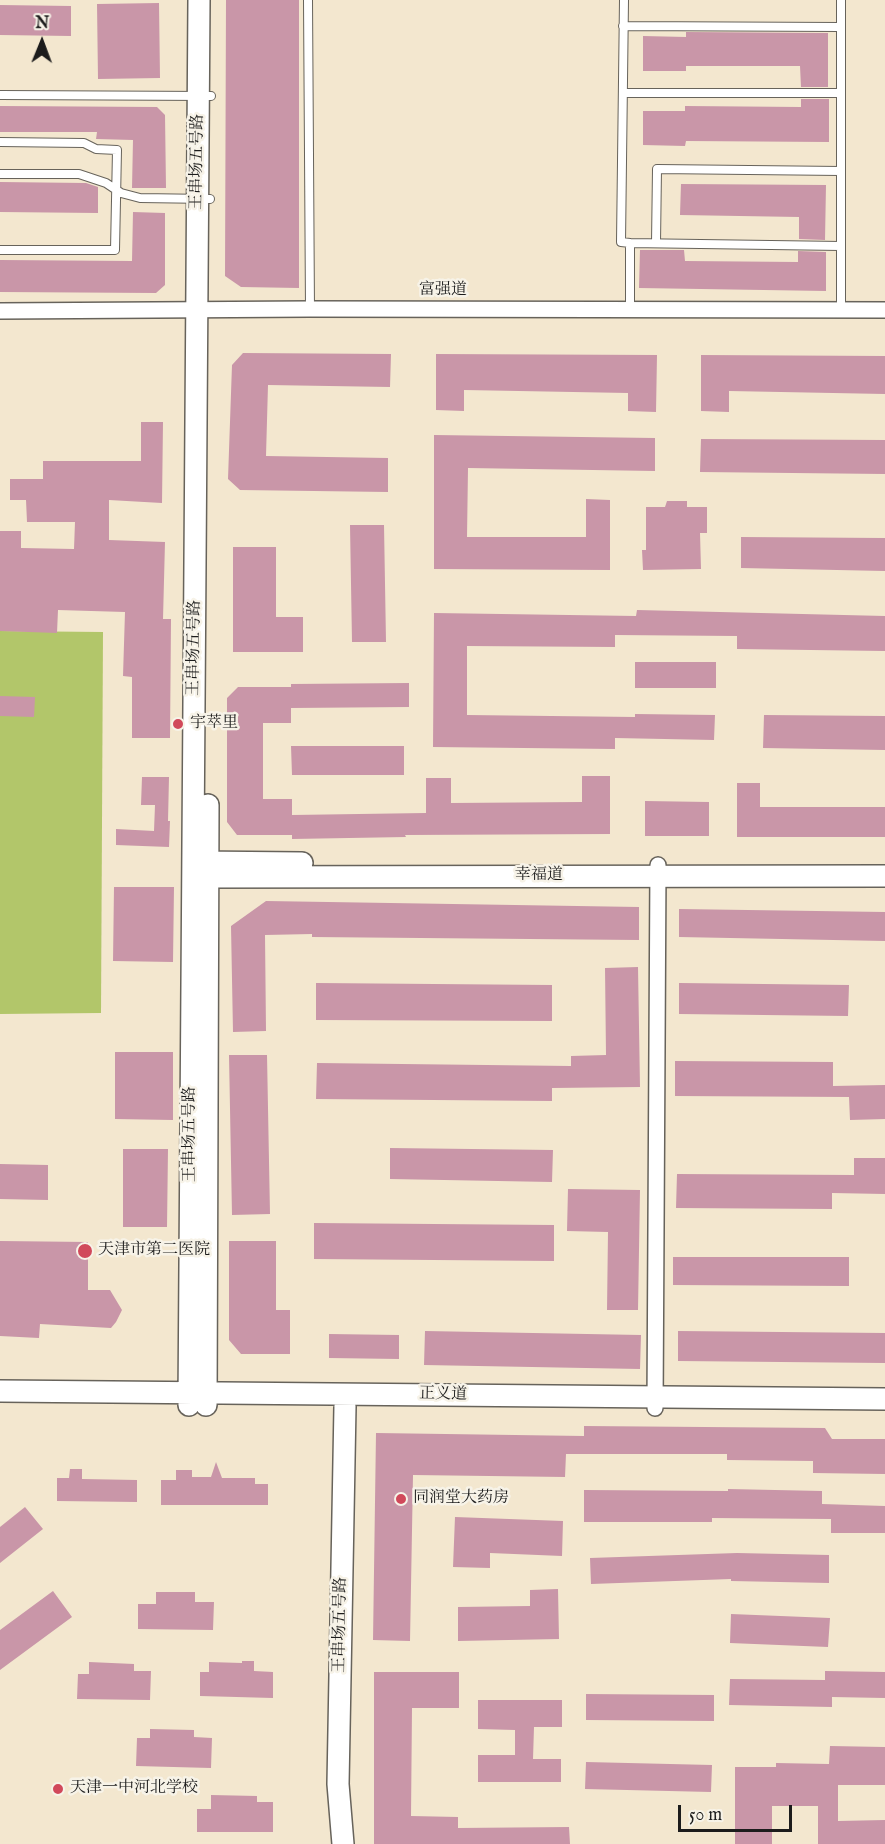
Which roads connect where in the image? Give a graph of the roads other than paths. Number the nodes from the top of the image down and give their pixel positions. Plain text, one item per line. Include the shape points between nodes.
1 (199, 0) edge
2 (210, 0) edge
3 (308, 0) edge
4 (624, 0) edge
5 (841, 0) edge
6 (623, 26) junction
7 (841, 27) junction
8 (623, 93) junction
9 (841, 93) junction
10 (0, 95) edge
11 (205, 95) junction
12 (0, 142) edge
13 (841, 171) junction
14 (0, 174) edge
15 (116, 190) junction
16 (204, 199) junction
17 (630, 243) junction
18 (656, 243) junction
19 (841, 246) junction
20 (0, 250) edge
21 (204, 309) junction
22 (310, 309) junction
23 (630, 309) junction
24 (841, 310) junction
25 (885, 310) edge
26 (0, 311) edge
27 (885, 864) edge
28 (200, 870) junction
29 (658, 870) junction
30 (885, 876) edge
31 (192, 1340) dead end
32 (0, 1391) edge
33 (137, 1398) dead end
34 (197, 1399) junction
35 (885, 1399) edge
36 (654, 1402) junction
37 (0, 1403) edge
38 (345, 1406) junction
39 (885, 1410) edge
40 (343, 1844) edge

1 - 11 street, 王串场五号路
2 - 11 street, 王串场五号路
3 - 22 lane
4 - 6 lane
5 - 7 lane
6 - 7 lane
6 - 8 lane
7 - 9 lane
8 - 9 lane
8 - 17 lane via 621,242
9 - 13 lane
10 - 11 lane
11 - 16 street, 王串场五号路
12 - 15 lane via 84,142 96,149 117,150
13 - 18 lane via 657,169
13 - 19 lane
14 - 15 lane via 79,174
15 - 16 lane via 140,198
15 - 20 lane via 115,250
16 - 21 street, 王串场五号路
17 - 18 lane
17 - 23 lane
18 - 19 lane
19 - 24 lane
21 - 22 street, 富强道
21 - 26 street, 富强道
21 - 28 street, 王串场五号路
22 - 23 street, 富强道
23 - 24 street, 富强道
24 - 25 street, 富强道
27 - 29 street, 幸福道
28 - 29 street, 幸福道
28 - 34 street, 王串场五号路
29 - 30 street, 幸福道
29 - 36 street
31 - 33 street via 172,1376
32 - 34 street, 正义道
34 - 36 street, 正义道
34 - 37 street, 正义道
34 - 38 street, 正义道
35 - 36 street, 正义道
36 - 38 street, 正义道
36 - 39 street, 正义道
38 - 40 street, 王串场五号路 via 338,1784

